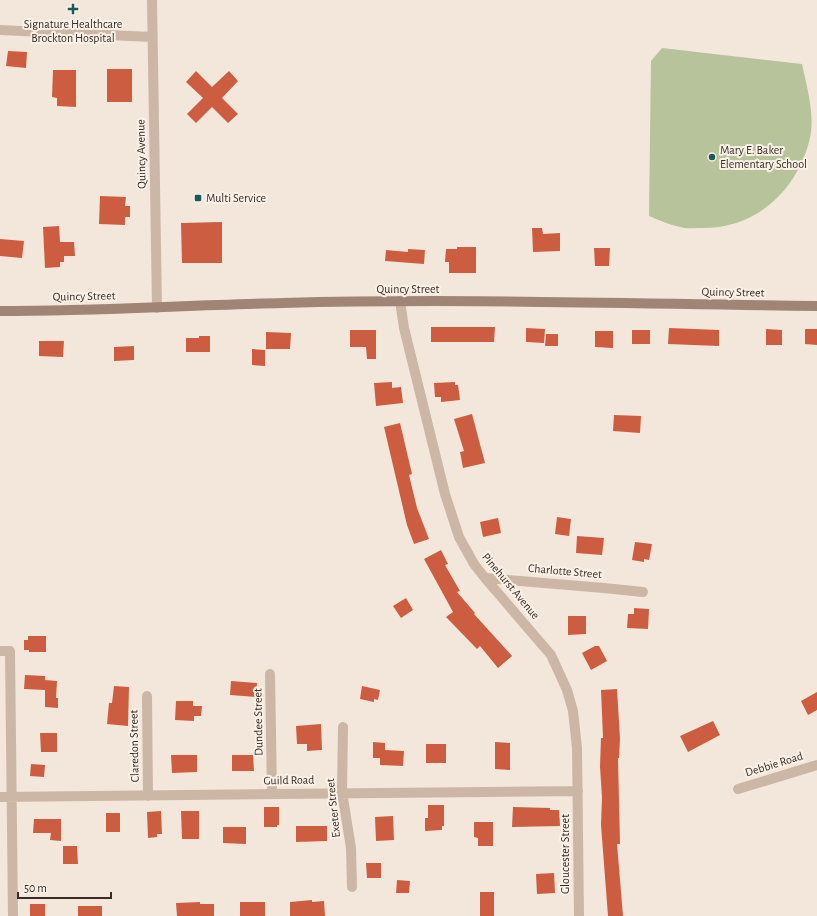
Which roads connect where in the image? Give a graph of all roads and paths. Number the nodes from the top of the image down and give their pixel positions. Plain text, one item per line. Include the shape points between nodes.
1 (152, 0) edge
2 (0, 30) edge
3 (152, 37) junction
4 (400, 301) junction
5 (817, 306) edge
6 (156, 308) junction
7 (0, 311) edge
8 (484, 578) junction
9 (643, 592) dead end
10 (5, 651) edge
11 (270, 674) dead end
12 (146, 696) dead end
13 (343, 727) dead end
14 (817, 765) edge
15 (738, 789) dead end
16 (578, 791) junction
17 (342, 792) junction
18 (272, 793) junction
19 (13, 796) junction
20 (148, 796) junction
21 (0, 797) edge
22 (352, 887) dead end
23 (13, 916) edge
24 (579, 916) edge

1 - 3 street, Quincy Avenue
2 - 3 street
3 - 6 street, Quincy Avenue
4 - 5 main road, Quincy Street
4 - 6 main road, Quincy Street
4 - 8 street, Pinehurst Avenue via 404,328 449,510 466,550
6 - 7 main road, Quincy Street
8 - 9 street, Charlotte Street
8 - 16 street, Pinehurst Avenue via 539,640 560,672 575,723
10 - 19 street
11 - 18 street, Dundee Street
12 - 20 street, Claredon Street
13 - 17 street, Exeter Street
14 - 15 street, Debbie Road
16 - 17 street, Guild Road
16 - 24 street, Gloucester Street
17 - 18 street, Guild Road
17 - 22 street, Exeter Street via 351,848
18 - 20 street, Guild Road
19 - 20 street, Guild Road
19 - 21 street, Guild Road
19 - 23 street

